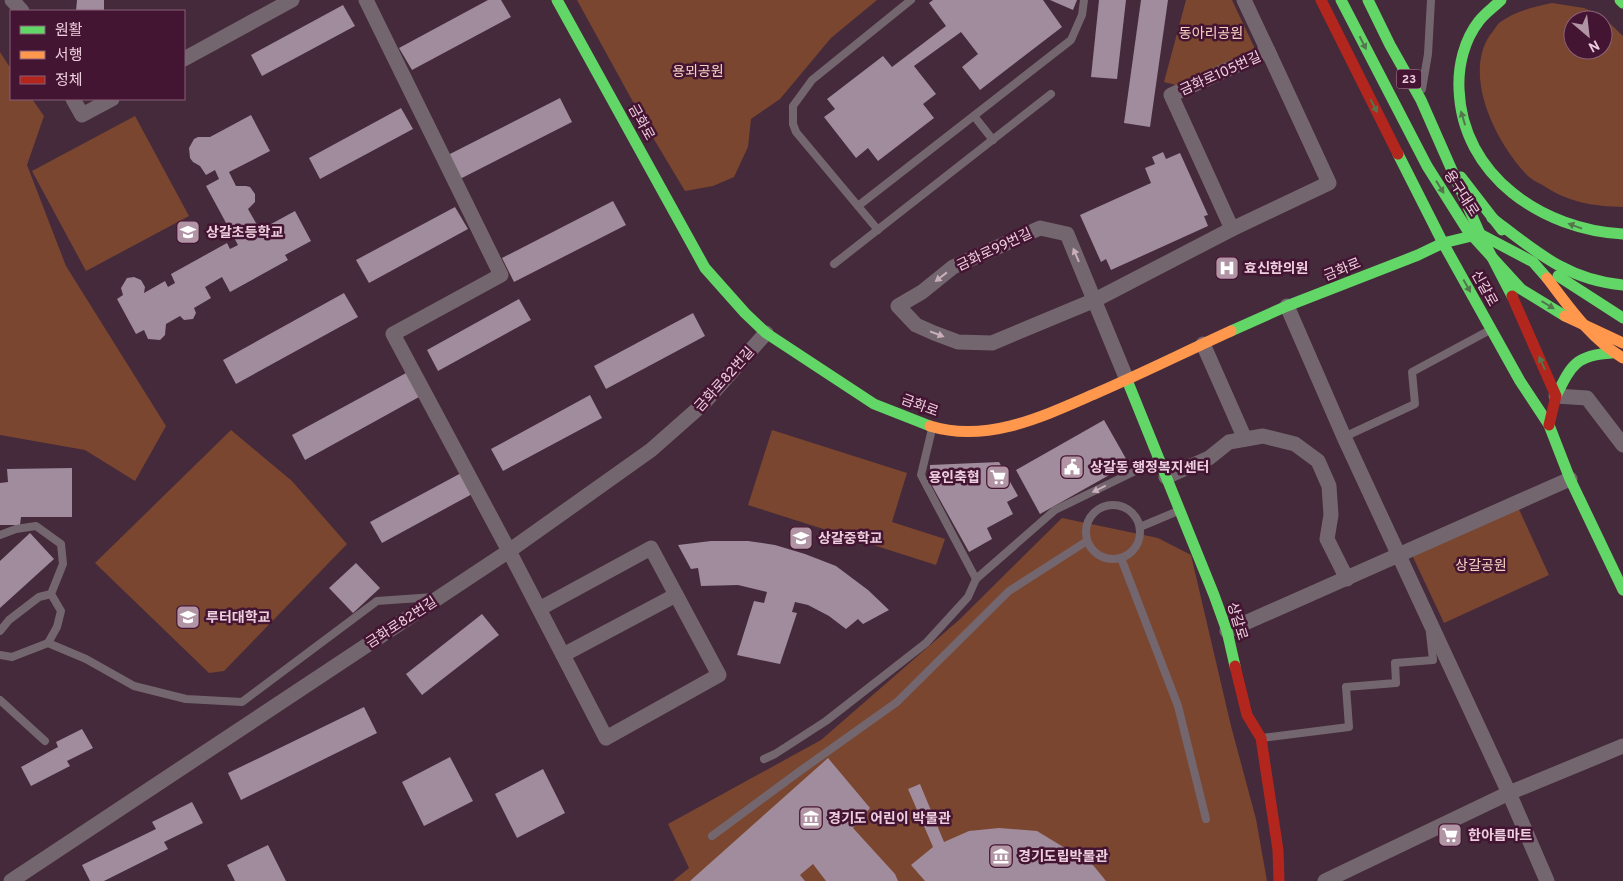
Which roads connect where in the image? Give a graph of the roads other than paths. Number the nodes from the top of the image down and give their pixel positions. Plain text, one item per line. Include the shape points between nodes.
1 (12, 0) edge
2 (292, 0) edge
3 (366, 0) edge
4 (556, 0) edge
5 (911, 0) edge
6 (1084, 0) edge
7 (1244, 0) edge
8 (1321, 0) edge
9 (1341, 0) edge
10 (1368, 0) edge
11 (1431, 0) edge
12 (1501, 0) edge
13 (1620, 0) edge
14 (1623, 3) edge
15 (21, 10) edge
16 (1268, 51) junction
17 (185, 58) edge
18 (1051, 94) dead end
19 (74, 100) edge
20 (110, 100) edge
21 (1421, 100) junction
22 (974, 116) junction
23 (993, 140) junction
24 (1448, 160) junction
25 (858, 206) junction
26 (1492, 218) junction
27 (1232, 229) junction
28 (878, 230) junction
29 (1480, 234) junction
30 (1623, 234) edge
31 (1443, 243) junction
32 (834, 264) dead end
33 (1536, 264) junction
34 (1623, 285) edge
35 (1095, 300) junction
36 (1287, 306) junction
37 (1623, 318) edge
38 (1492, 330) junction
39 (766, 333) junction
40 (1623, 343) edge
41 (1203, 344) junction
42 (1612, 353) junction
43 (1623, 358) edge
44 (1127, 380) junction
45 (1556, 396) junction
46 (1549, 425) junction
47 (932, 427) junction
48 (1344, 437) junction
49 (1244, 439) junction
50 (1623, 445) edge
51 (1159, 460) junction
52 (1166, 477) junction
53 (1570, 479) junction
54 (1179, 511) junction
55 (1140, 527) junction
56 (0, 535) edge
57 (1087, 541) junction
58 (509, 550) junction
59 (1398, 554) junction
60 (1121, 558) junction
61 (976, 579) junction
62 (1347, 579) junction
63 (1623, 590) edge
64 (51, 594) junction
65 (676, 595) junction
66 (438, 597) junction
67 (539, 609) junction
68 (1429, 621) junction
69 (1227, 631) junction
70 (0, 632) edge
71 (48, 643) junction
72 (0, 655) edge
73 (563, 656) junction
74 (0, 700) edge
75 (1261, 738) junction
76 (45, 741) dead end
77 (1623, 746) edge
78 (764, 759) dead end
79 (1509, 793) junction
80 (1206, 819) dead end
81 (712, 836) dead end
82 (12, 881) edge
83 (1279, 881) edge
84 (1325, 881) edge
85 (1547, 881) edge

1 - 15 street
2 - 17 street
3 - 58 street via 501,276 393,334
4 - 39 main road, 금화로 via 705,268
5 - 25 lane via 812,80 793,106 796,132
6 - 22 lane via 1082,15 1071,40
7 - 16 street, 금화로105번길
8 -> 31 main road, 신갈로
9 -> 40 main road, 용구대로 / 23, bridge via 1427,166 1468,231 1521,289 1574,321
10 - 21 main road, 용구대로 / 23
11 - 21 lane
30 -> 12 main road via 1585,230 1519,200 1485,163 1469,137 1461,113 1458,66 1464,46 1476,26
13 - 14 main road
16 - 27 street, 금화로105번길 via 1171,95
16 - 27 street via 1330,183
18 - 23 lane
19 - 20 street via 82,115
21 - 24 main road, 용구대로 / 23
22 - 23 lane
22 - 25 lane
23 - 28 lane
24 - 26 main road, 용구대로
24 - 29 main road
25 - 28 lane
26 - 33 main road, 용구대로
26 - 34 main road via 1574,274 1597,282
27 - 35 street
28 - 32 lane
29 - 31 main road, 금화로
29 - 33 main road
45 -> 29 main road via 1517,306
31 - 36 main road, 금화로
31 -> 38 main road, 신갈로
33 - 37 main road, 용구대로
33 - 42 main road via 1584,326
35 -> 35 street, 금화로99번길 via 1067,234 1040,228 953,268 898,306 916,325 934,333 958,342 992,343
35 - 44 street, 금화로99번길
36 - 41 main road, 금화로
36 - 48 street
38 - 46 main road, 신갈로
38 - 48 lane via 1412,372 1415,404
39 - 47 main road, 금화로 via 874,404
39 - 58 street, 금화로82번길 via 702,405 651,450
41 - 44 main road, 금화로
41 - 49 street
42 - 43 main road
42 - 45 main road via 1581,357 1569,371
44 - 47 main road, 금화로 via 1036,419 999,429 967,432
44 - 51 main road, 상갈로
45 - 46 main road
45 - 50 street via 1587,398
46 - 53 main road, 신갈로
47 - 61 lane via 921,475
48 - 59 street
49 - 52 street via 1229,442 1209,458
49 - 62 street via 1263,436 1295,444 1318,461 1329,486 1331,514 1327,539
51 - 52 main road, 상갈로
51 -> 61 lane via 1055,510
52 - 54 main road, 상갈로
53 - 59 street
53 - 63 main road, 신갈로
54 - 55 lane
54 - 69 main road, 상갈로
55 - 57 lane via 1137,518 1124,506 1106,506 1091,516 1087,524
55 - 60 lane via 1137,545
56 - 64 lane via 36,526 61,544 63,564
57 - 60 lane via 1098,555
57 - 81 lane via 1009,591 897,702
58 - 66 street, 금화로82번길
58 - 67 street
59 - 62 street
59 - 68 street
60 - 80 lane via 1178,706
61 - 78 lane via 968,597 926,643 826,721
62 - 69 street
64 - 70 lane via 38,596 9,620
64 - 71 lane via 61,611
65 - 67 street via 651,548
65 - 73 street
65 - 73 street via 719,675 606,738
66 - 71 lane via 377,601 242,702 186,698 134,686 86,659
66 - 82 street, 금화로82번길
67 - 73 street
68 - 75 lane via 1432,660 1395,663 1396,683 1346,687 1349,726
68 - 79 street
69 - 75 main road, 상갈로 via 1247,715
71 - 72 lane via 12,657
74 - 76 lane
75 - 83 main road, 상갈로 via 1278,850
77 - 79 street
79 - 84 street
79 - 85 street

